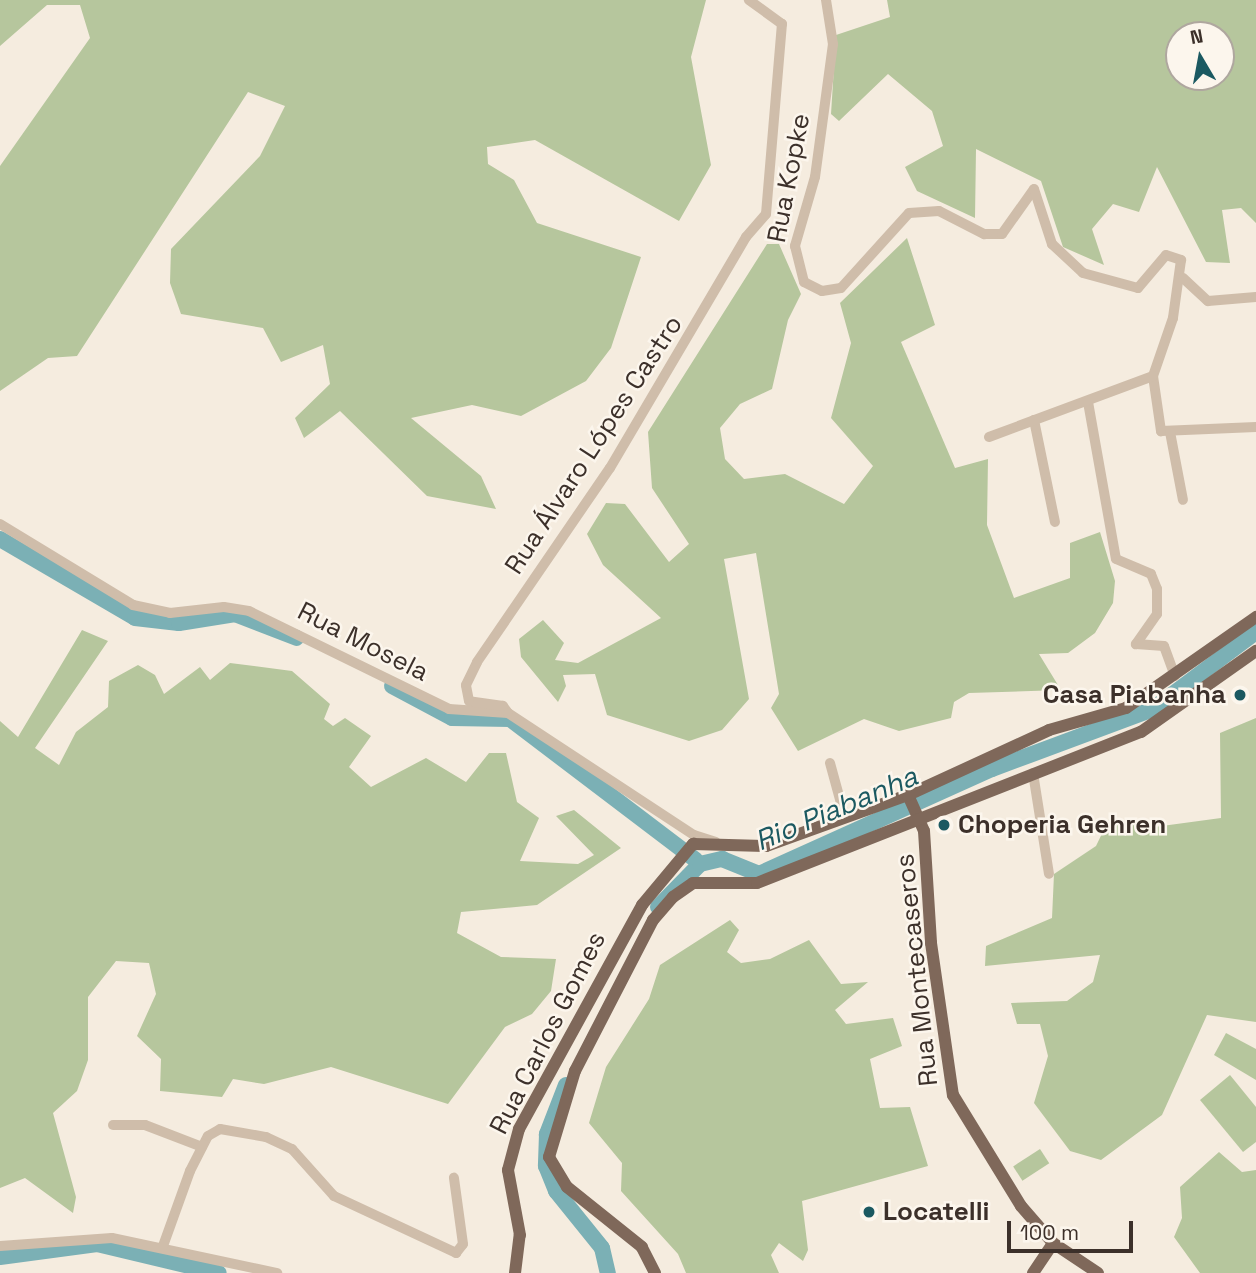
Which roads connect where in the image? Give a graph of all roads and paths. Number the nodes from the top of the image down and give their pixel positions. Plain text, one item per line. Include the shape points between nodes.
1 (749, 0) edge
2 (825, 0) edge
3 (1183, 278) junction
4 (1256, 297) edge
5 (1153, 376) junction
6 (1088, 402) junction
7 (1034, 420) junction
8 (1256, 428) edge
9 (1170, 432) junction
10 (989, 437) dead end
11 (1182, 500) dead end
12 (1055, 522) dead end
13 (0, 524) edge
14 (1256, 617) edge
15 (1256, 651) edge
16 (1175, 676) junction
17 (508, 713) junction
18 (830, 763) dead end
19 (1033, 773) junction
20 (908, 795) junction
21 (845, 818) junction
22 (917, 818) junction
23 (694, 839) junction
24 (1049, 874) dead end
25 (626, 932) junction
26 (642, 940) junction
27 (113, 1125) dead end
28 (202, 1147) junction
29 (454, 1178) dead end
30 (1053, 1243) junction
31 (0, 1246) edge
32 (163, 1246) junction
33 (1094, 1272) edge
34 (277, 1273) edge
35 (515, 1273) edge
36 (655, 1273) edge
37 (1033, 1273) edge

1 - 17 street, Rua Álvaro Lópes Castro via 782,24 766,214 746,237 610,468 561,531 543,570 470,675 469,701 503,706
2 - 3 street, Rua Kopke via 833,44 815,177 795,246 797,269 812,289 834,291 849,282 909,214 939,211 984,234 1002,233 1020,218 1034,189 1052,244 1083,273 1138,288 1170,254 1181,260
3 - 4 street via 1208,301
3 - 5 street
5 - 6 street
5 - 9 street via 1157,426
6 - 7 street
6 - 16 street via 1116,559 1151,574 1157,589 1157,614 1136,644 1164,646
7 - 10 street
7 - 12 street
8 - 9 street
9 - 11 street
13 - 17 street, Rua Mosela via 133,605 170,613 224,607 249,611 449,709
14 - 16 main road
15 - 19 main road via 1159,722
16 - 20 main road via 1139,703 1049,730
17 - 23 street, Rua Mosela
18 - 21 street
19 - 22 main road
19 - 24 street
20 - 21 main road
20 - 22 main road, Rua Montecaseros
21 - 23 main road via 766,846
22 - 26 main road via 757,883 693,883 673,897
22 - 30 main road, Rua Montecaseros via 925,831 931,943 953,1095 1021,1206
23 - 25 main road, Rua Carlos Gomes
25 - 26 main road
25 - 35 main road, Rua Carlos Gomes via 516,1138 508,1170 520,1235
26 - 36 main road via 575,1071 549,1157 567,1187 642,1247
27 - 28 street via 145,1125
28 - 29 street via 220,1129 266,1137 310,1164 334,1196 456,1253 463,1244
28 - 32 street
30 - 33 main road, Rua Montecaseros
30 - 37 main road
31 - 32 street via 92,1237
32 - 34 street

